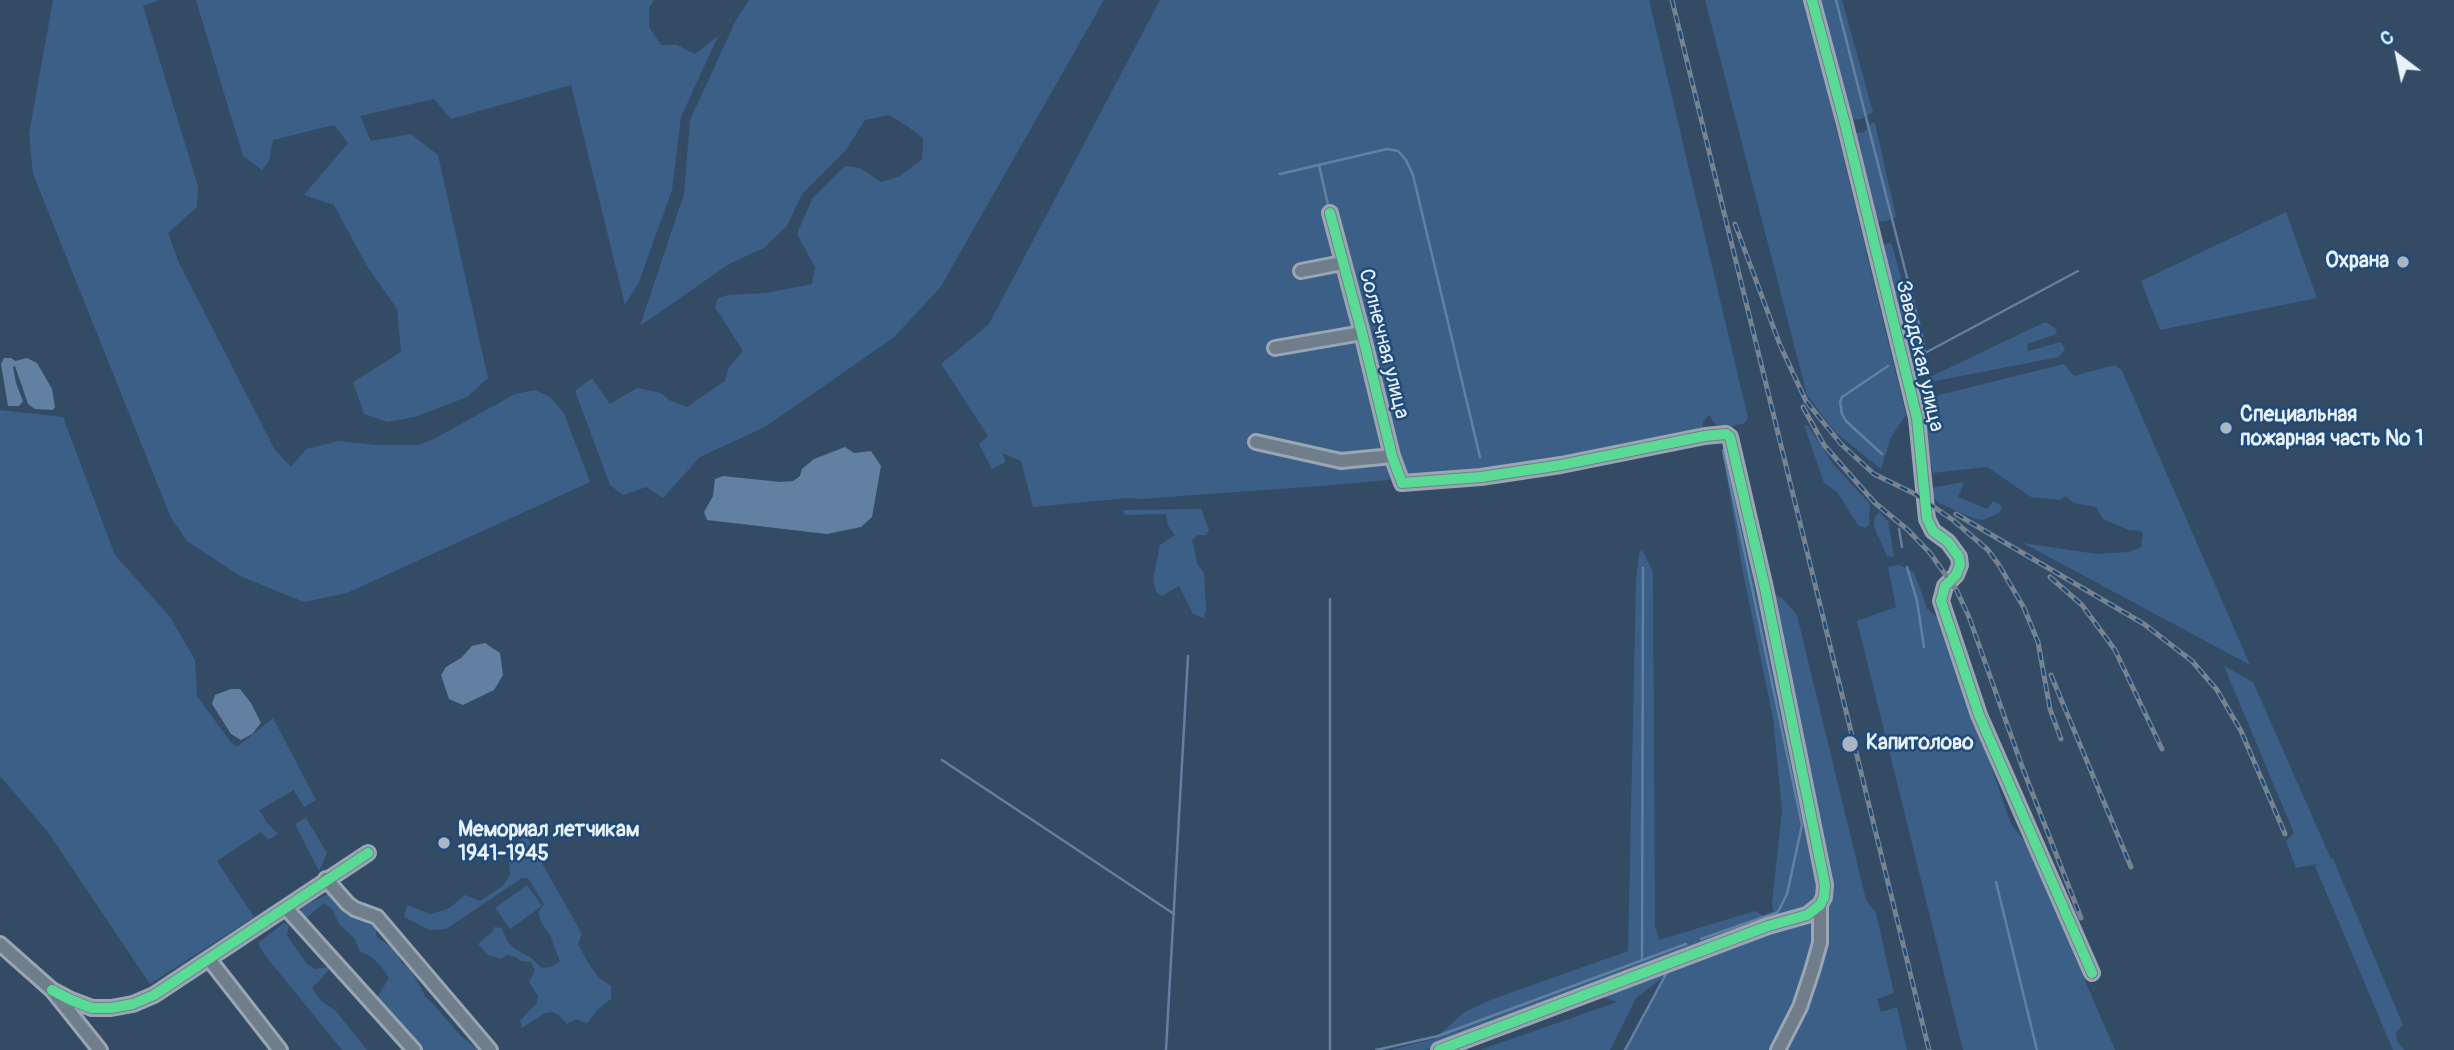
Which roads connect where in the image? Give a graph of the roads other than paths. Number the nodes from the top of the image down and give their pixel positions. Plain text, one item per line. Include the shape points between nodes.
1 (1812, 0) edge
2 (1329, 213) dead end
3 (1342, 263) junction
4 (1300, 271) dead end
5 (1362, 333) junction
6 (1275, 348) dead end
7 (1256, 442) dead end
8 (1392, 456) junction
9 (368, 853) dead end
10 (326, 879) junction
11 (1820, 905) junction
12 (286, 908) junction
13 (0, 944) edge
14 (209, 959) junction
15 (2092, 973) dead end
16 (52, 990) junction
17 (100, 1050) edge
18 (280, 1050) edge
19 (414, 1050) edge
20 (490, 1050) edge
21 (1439, 1050) edge
22 (1778, 1050) edge

1 - 15 street, Заводская улица via 1917,418 1928,524 1954,549 1960,565 1941,601 1979,715
2 - 3 street, Солнечная улица
3 - 4 street
3 - 5 street, Солнечная улица
5 - 6 street
5 - 8 street, Солнечная улица
7 - 8 street via 1341,461
8 - 11 street, Солнечная улица via 1402,483 1507,473 1705,436 1728,436 1821,858 1825,891
9 - 10 street
10 - 12 street
10 - 20 street via 348,904 377,916
11 - 21 street via 1807,915
11 - 22 street via 1820,943 1812,971
12 - 14 street
12 - 19 street
13 - 16 street
14 - 16 street via 153,995 111,1009 92,1008
14 - 18 street
16 - 17 street

